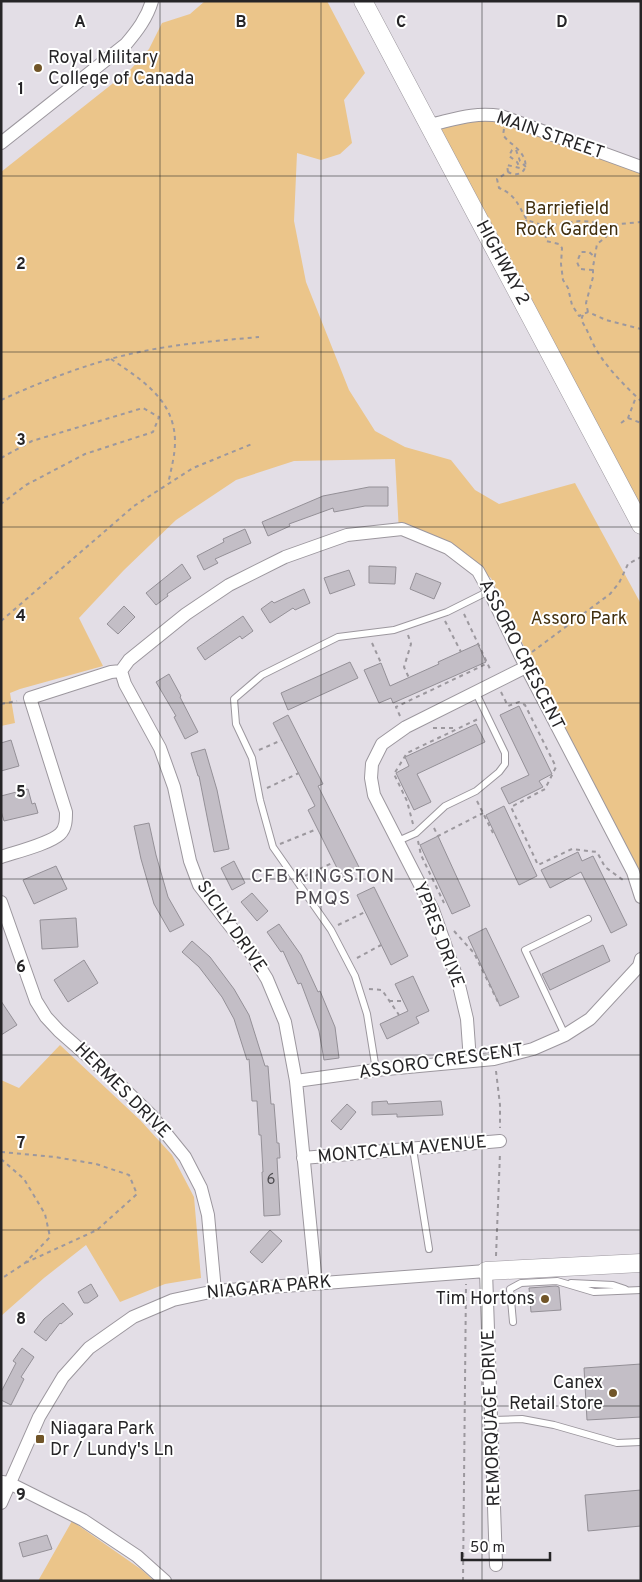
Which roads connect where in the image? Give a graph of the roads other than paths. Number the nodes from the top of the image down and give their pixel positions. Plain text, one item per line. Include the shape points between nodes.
1 (152, 1) edge
2 (363, 1) edge
3 (429, 125) junction
4 (1, 143) edge
5 (641, 168) edge
6 (641, 525) edge
7 (489, 591) junction
8 (524, 663) junction
9 (121, 671) junction
10 (476, 693) junction
11 (398, 842) junction
12 (1, 858) edge
13 (641, 896) edge
14 (1, 902) edge
15 (588, 919) dead end
16 (641, 959) edge
17 (565, 1035) junction
18 (470, 1061) junction
19 (376, 1070) junction
20 (296, 1081) junction
21 (500, 1141) road end
22 (413, 1149) junction
23 (303, 1158) junction
24 (429, 1250) dead end
25 (641, 1263) edge
26 (491, 1265) junction
27 (316, 1283) junction
28 (641, 1290) edge
29 (215, 1291) junction
30 (513, 1322) dead end
31 (493, 1420) junction
32 (641, 1442) edge
33 (5, 1482) edge
34 (1, 1503) edge
35 (496, 1565) dead end
36 (165, 1581) edge

1 - 4 street via 141,25 126,44
2 - 3 main road, HIGHWAY 2
3 - 5 street, MAIN STREET via 468,115 501,116
3 - 6 main road, HIGHWAY 2
7 - 8 street, ASSORO CRESCENT
7 - 9 street, ASSORO CRESCENT via 478,572 448,548 402,530 347,534 285,557 229,584 129,660
7 - 19 lane via 441,614 394,630 338,637 262,675 234,699 236,724 250,754 273,847 330,929 355,976 367,1014
8 - 10 street, YPRES DRIVE
8 - 13 street, ASSORO CRESCENT via 634,876
9 - 12 street via 30,698 66,812 66,824 50,840
9 - 20 street, SICILY DRIVE via 160,748 174,787 190,860 199,885 267,978 285,1022
10 - 11 lane via 505,753 505,764 473,792 445,806 416,833
10 - 11 street, YPRES DRIVE via 406,727 382,744 372,764 371,778 374,795
11 - 18 street, YPRES DRIVE via 433,910 458,981 467,1019
14 - 29 street, HERMES DRIVE via 36,1001 46,1017 151,1115 184,1157 201,1188 208,1214
15 - 17 lane via 525,950
16 - 17 street, ASSORO CRESCENT via 639,966 590,1019
17 - 18 street, ASSORO CRESCENT via 533,1049
18 - 19 street, ASSORO CRESCENT
19 - 20 street, ASSORO CRESCENT
20 - 23 street, SICILY DRIVE
21 - 22 street, MONTCALM AVENUE
22 - 23 street, MONTCALM AVENUE
22 - 24 lane
23 - 27 street, SICILY DRIVE
25 - 26 main road, NIAGARA PARK
26 - 27 street, NIAGARA PARK
26 - 31 street, REMORQUAGE DRIVE
27 - 29 street, NIAGARA PARK
28 - 30 lane via 594,1292 557,1280 521,1283 510,1289
29 - 33 street, NIAGARA PARK via 173,1300 133,1317 89,1348 63,1377
31 - 32 lane via 554,1424 617,1443
31 - 35 street, REMORQUAGE DRIVE
33 - 34 street, NIAGARA PARK
33 - 36 street via 83,1520 137,1556

